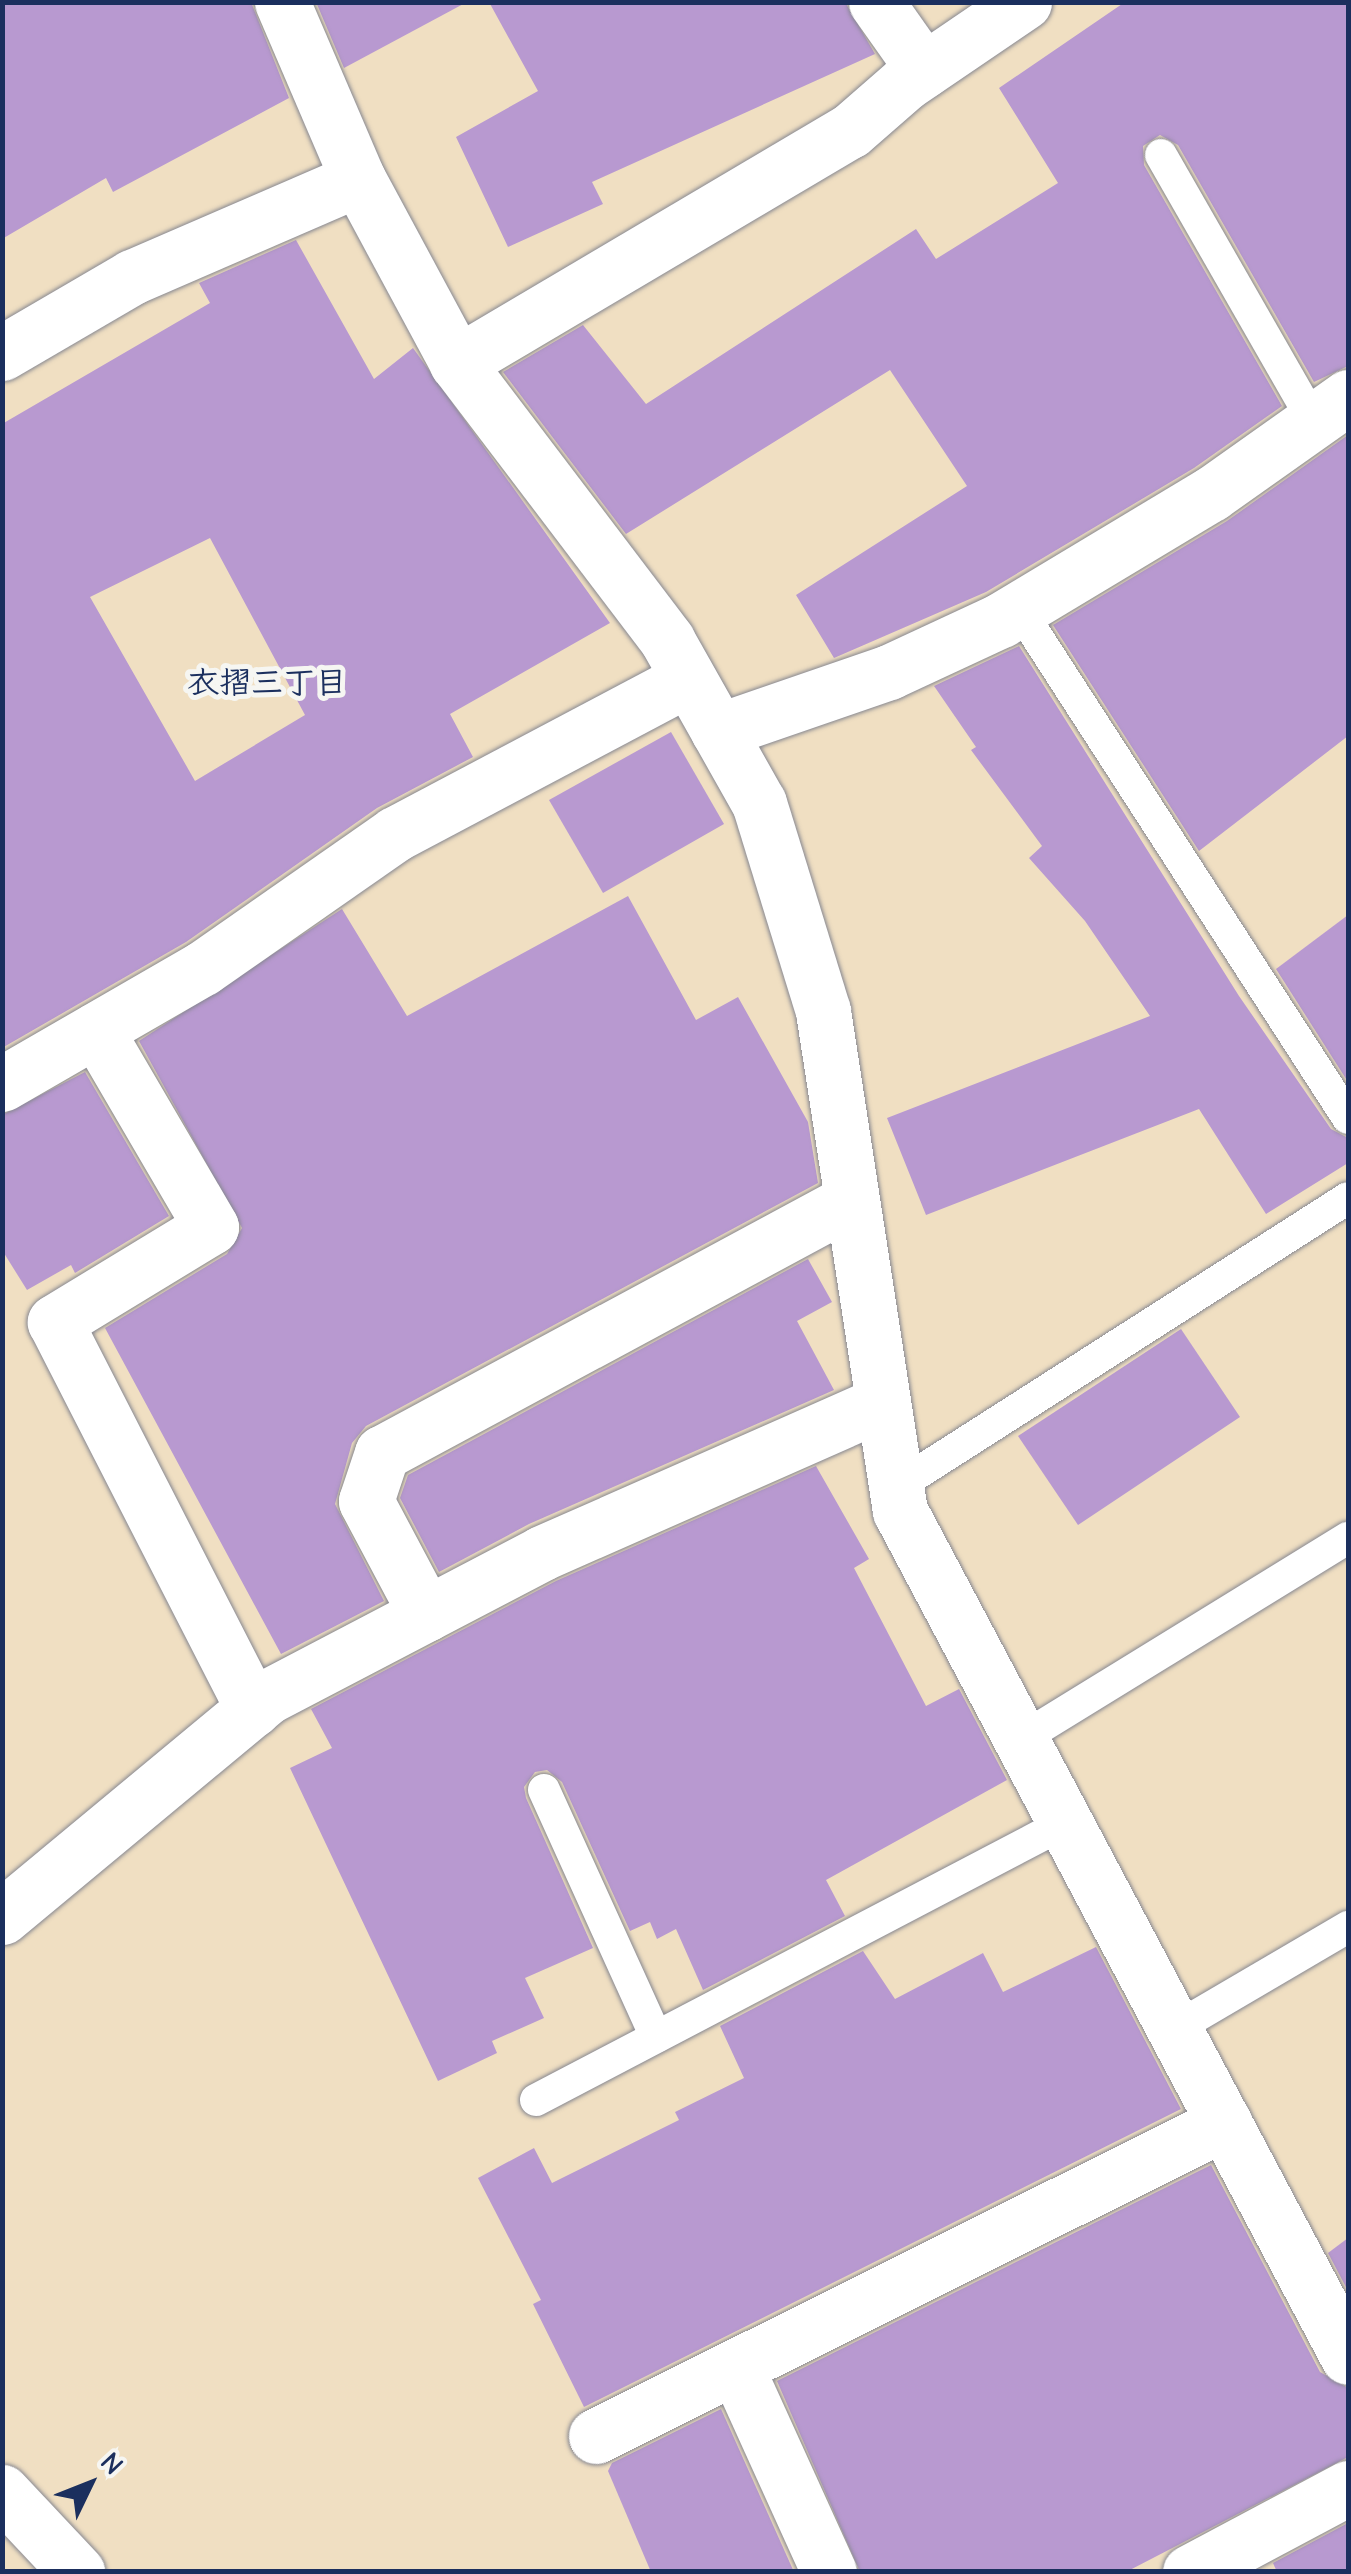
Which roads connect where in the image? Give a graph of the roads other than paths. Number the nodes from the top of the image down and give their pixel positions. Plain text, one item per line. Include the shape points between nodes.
1 (282, 2) edge
2 (876, 2) edge
3 (1024, 2) edge
4 (924, 70) junction
5 (1161, 155) dead end
6 (358, 178) junction
7 (2, 353) edge
8 (457, 364) junction
9 (1331, 410) edge
10 (1019, 610) junction
11 (688, 678) junction
12 (718, 731) junction
13 (96, 1030) junction
14 (2, 1084) edge
15 (1348, 1118) edge
16 (1348, 1198) edge
17 (850, 1202) junction
18 (880, 1404) junction
19 (896, 1487) junction
20 (1348, 1538) edge
21 (426, 1614) junction
22 (253, 1710) junction
23 (1020, 1740) junction
24 (544, 1790) dead end
25 (1065, 1823) junction
26 (2, 1918) edge
27 (1348, 1927) edge
28 (1174, 2029) junction
29 (656, 2036) junction
30 (536, 2100) dead end
31 (1224, 2122) junction
32 (1348, 2356) edge
33 (736, 2367) junction
34 (596, 2436) dead end
35 (1348, 2488) edge
36 (2, 2492) edge
37 (77, 2572) edge
38 (829, 2572) edge
39 (1190, 2572) edge

1 - 6 street
2 - 4 street
3 - 4 street
4 - 8 street via 850,131
5 - 9 lane
6 - 7 street via 132,277
6 - 8 street
8 - 11 street via 667,640
9 - 10 street via 1211,494
10 - 12 street via 888,672
10 - 15 lane
11 - 12 street
11 - 13 street via 395,834 203,968
12 - 17 street via 759,803 822,1012
13 - 14 street
13 - 22 street via 212,1227 55,1322
16 - 19 lane
17 - 18 street
17 - 21 street via 382,1453 366,1502
18 - 19 street
18 - 21 street via 542,1553
19 - 23 street via 900,1511
20 - 23 lane
21 - 22 street
22 - 26 street
23 - 25 street
24 - 29 lane
25 - 28 street
25 - 29 lane
27 - 28 lane
28 - 31 street
29 - 30 lane
31 - 32 street
31 - 33 street
33 - 34 street
33 - 38 street
35 - 39 street
36 - 37 street

